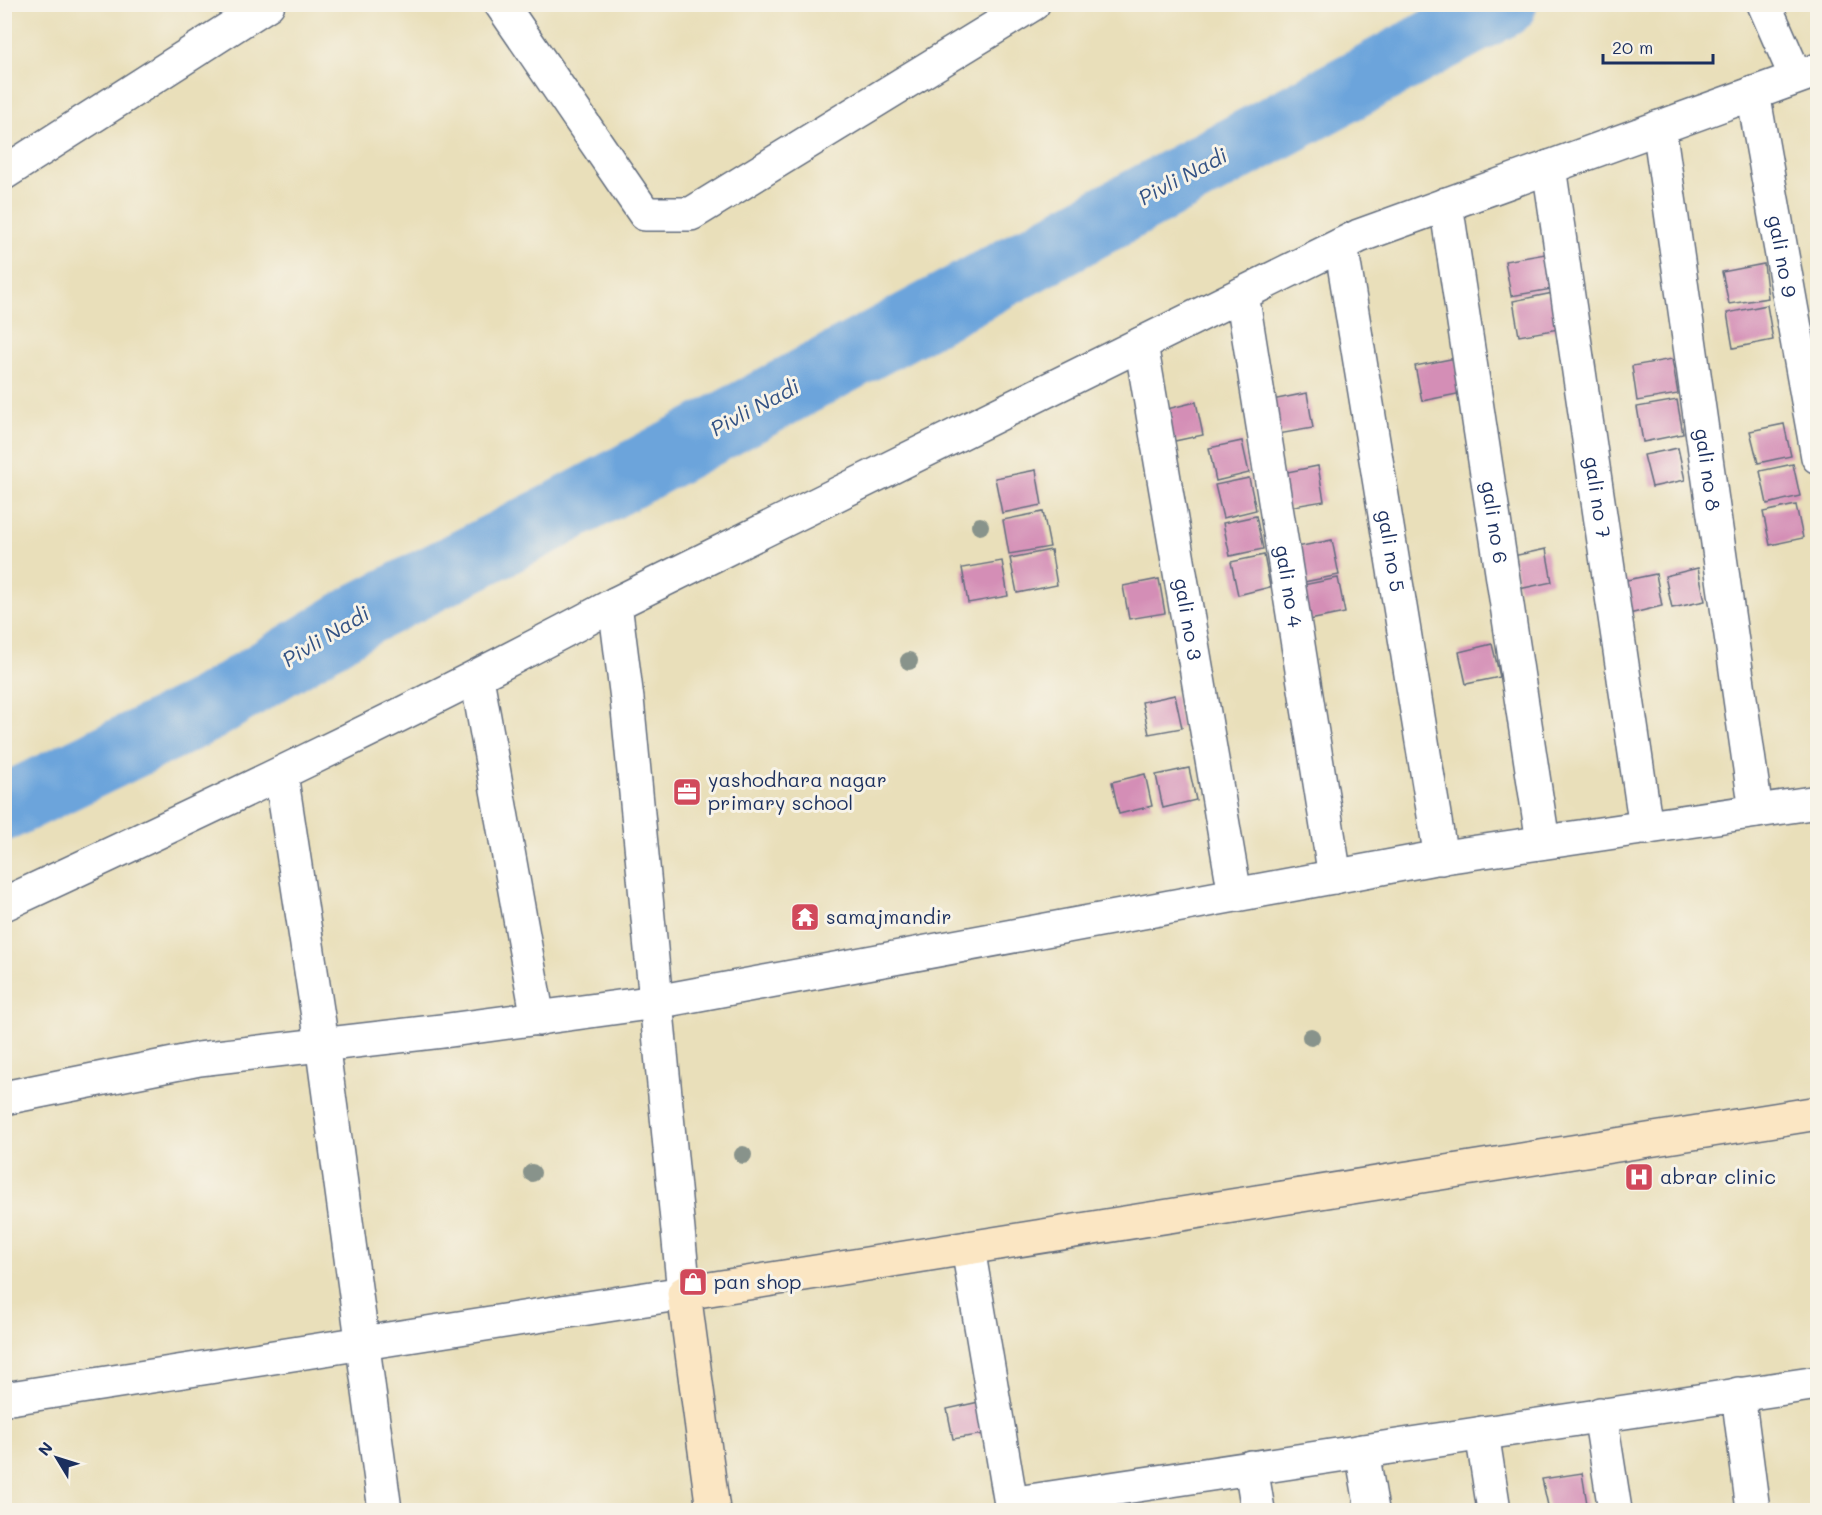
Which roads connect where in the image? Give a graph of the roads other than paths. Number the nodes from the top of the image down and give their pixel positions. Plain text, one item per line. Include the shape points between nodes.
1 (268, 4) edge
2 (501, 4) edge
3 (1033, 4) edge
4 (1764, 4) edge
5 (1807, 74) edge
6 (1753, 93) junction
7 (1659, 127) junction
8 (1549, 167) junction
9 (4, 173) edge
10 (1446, 204) junction
11 (1341, 245) junction
12 (1242, 294) junction
13 (1141, 344) junction
14 (1818, 458) edge
15 (615, 604) junction
16 (477, 678) junction
17 (281, 774) junction
18 (1818, 802) edge
19 (1756, 811) junction
20 (1646, 828) junction
21 (1544, 842) junction
22 (1441, 858) junction
23 (1335, 877) junction
24 (1235, 895) junction
25 (4, 904) edge
26 (656, 1002) junction
27 (538, 1018) junction
28 (322, 1043) junction
29 (4, 1098) edge
30 (1818, 1113) edge
31 (968, 1248) junction
32 (684, 1293) junction
33 (361, 1344) junction
34 (1818, 1383) edge
35 (1738, 1394) junction
36 (4, 1399) edge
37 (1600, 1414) junction
38 (1482, 1433) junction
39 (1362, 1451) junction
40 (1251, 1467) junction
41 (1139, 1498) edge
42 (1030, 1506) edge
43 (385, 1510) edge
44 (713, 1510) edge
45 (1258, 1510) edge
46 (1372, 1510) edge
47 (1494, 1510) edge
48 (1615, 1510) edge
49 (1753, 1510) edge

1 - 9 street
2 - 3 street via 645,214 691,214
4 - 5 street
5 - 6 street
6 - 7 street
6 - 14 street, gali no 9
7 - 8 street
7 - 19 street, gali no 8
8 - 10 street
8 - 20 street, gali no 7
10 - 11 street
10 - 21 street, gali no 6
11 - 12 street
11 - 22 street, gali no 5
12 - 13 street
12 - 23 street, gali no 4
13 - 15 street
13 - 24 street, gali no 3
15 - 16 street
15 - 26 street
16 - 17 street
16 - 27 street
17 - 25 street
17 - 28 street
18 - 19 street
19 - 20 street
20 - 21 street
21 - 22 street
22 - 23 street
23 - 24 street
24 - 26 street
26 - 27 street
26 - 32 street
27 - 28 street
28 - 29 street via 199,1059
28 - 33 street
30 - 31 street
31 - 32 street
31 - 42 street via 1011,1504
32 - 33 street
32 - 44 street
33 - 36 street
33 - 43 street
34 - 35 street
35 - 37 street
35 - 49 street
37 - 38 street
37 - 48 street
38 - 39 street
38 - 47 street
39 - 40 street
39 - 46 street
40 - 41 street
40 - 45 street
41 - 42 street

